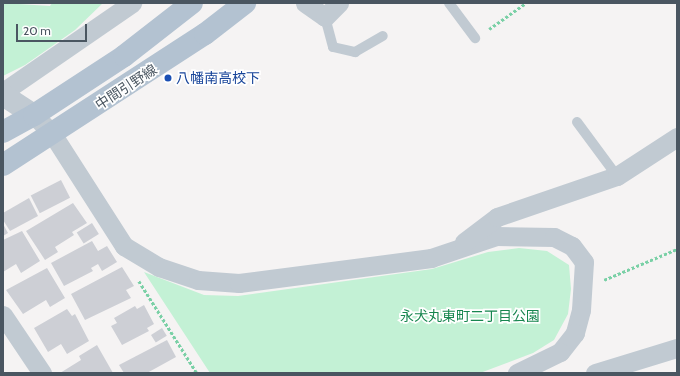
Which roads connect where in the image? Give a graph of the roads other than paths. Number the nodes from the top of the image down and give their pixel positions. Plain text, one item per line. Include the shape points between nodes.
1 (132, 3) edge
2 (192, 3) edge
3 (245, 3) edge
4 (306, 3) edge
5 (339, 3) edge
6 (449, 3) edge
7 (325, 17) junction
8 (382, 36) dead end
9 (475, 38) road end
10 (3, 92) edge
11 (3, 95) edge
12 (34, 115) junction
13 (577, 122) dead end
14 (3, 132) edge
15 (53, 135) junction
16 (677, 137) edge
17 (3, 165) edge
18 (617, 176) junction
19 (452, 251) junction
20 (3, 315) edge
21 (677, 348) edge
22 (42, 373) edge
23 (516, 373) edge
24 (595, 373) edge

1 - 10 street
2 - 12 main road, 中間引野線 via 124,56
3 - 15 main road, 中間引野線 via 205,34
4 - 7 street
5 - 7 street
6 - 9 lane
7 - 8 lane via 333,47 355,52
11 - 12 street
12 - 14 main road, 中間引野線
12 - 15 street
13 - 18 lane
15 - 17 main road, 中間引野線
15 - 19 street via 124,246 160,267 198,280 240,283 431,258
16 - 18 street
18 - 19 street via 497,217
19 - 23 street via 496,236 554,237 572,246 584,262 581,310 575,333 560,352
20 - 22 street
21 - 24 street

